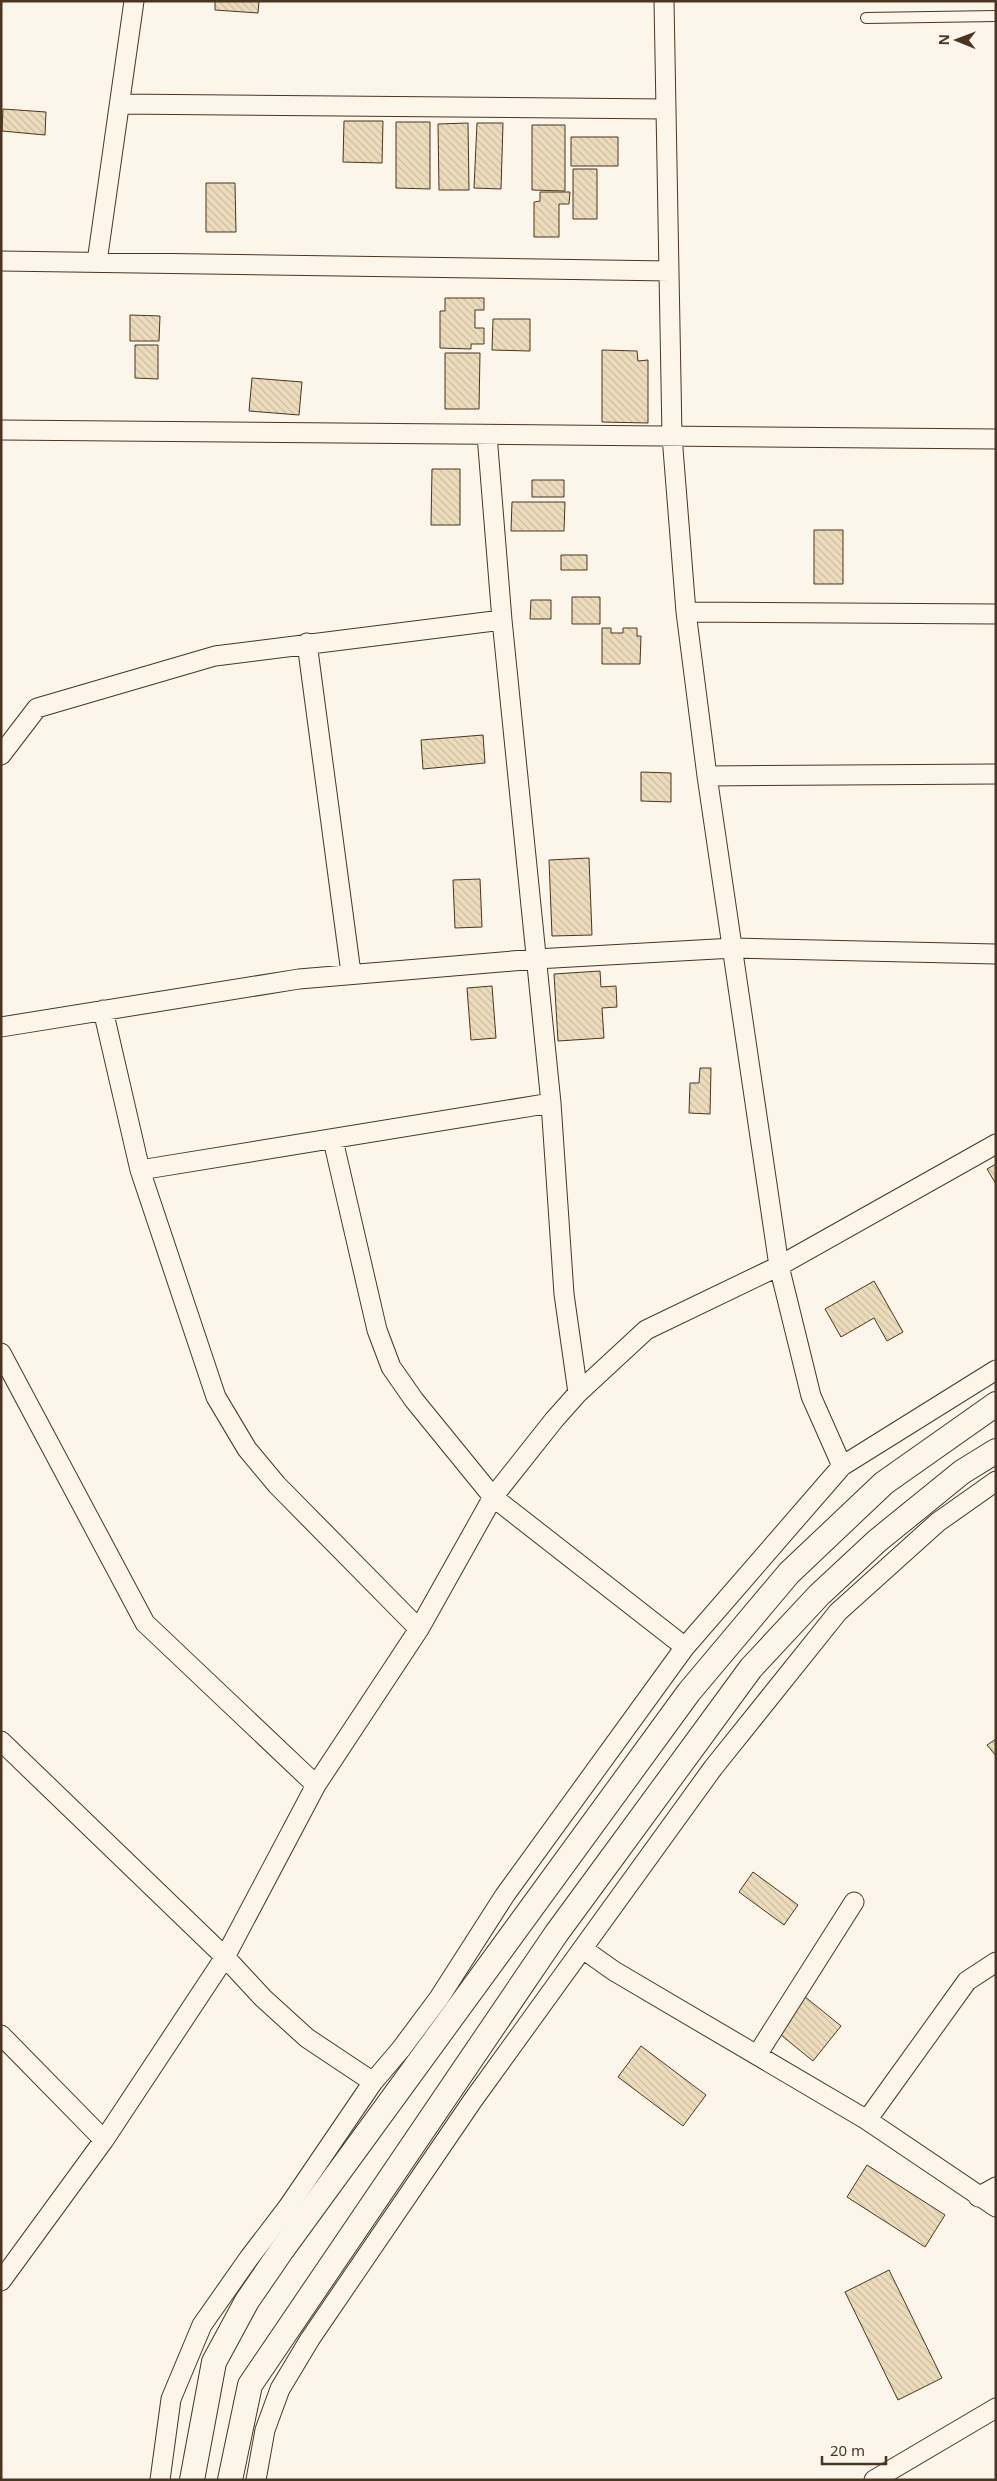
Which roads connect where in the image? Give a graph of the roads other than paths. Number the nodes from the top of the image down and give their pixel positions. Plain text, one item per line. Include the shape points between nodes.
1 (134, 1) edge
2 (664, 1) edge
3 (996, 16) edge
4 (866, 18) dead end
5 (120, 104) junction
6 (666, 109) junction
7 (1, 260) edge
8 (97, 262) junction
9 (669, 272) junction
10 (1, 430) edge
11 (487, 435) junction
12 (672, 436) junction
13 (996, 439) edge
14 (686, 612) junction
15 (996, 614) edge
16 (502, 620) junction
17 (307, 643) junction
18 (1, 756) edge
19 (996, 774) edge
20 (707, 776) junction
21 (734, 948) junction
22 (996, 954) edge
23 (536, 959) junction
24 (351, 973) junction
25 (103, 1010) junction
26 (1, 1027) edge
27 (551, 1103) junction
28 (334, 1140) junction
29 (996, 1144) edge
30 (140, 1170) junction
31 (779, 1266) junction
32 (1, 1353) edge
33 (996, 1370) edge
34 (578, 1394) junction
35 (996, 1404) edge
36 (996, 1451) edge
37 (842, 1466) junction
38 (996, 1481) edge
39 (494, 1497) junction
40 (419, 1629) junction
41 (685, 1647) junction
42 (1, 1741) edge
43 (316, 1785) junction
44 (854, 1902) dead end
45 (583, 1949) junction
46 (225, 1957) junction
47 (996, 1962) edge
48 (1, 2035) edge
49 (757, 2056) junction
50 (373, 2082) junction
51 (867, 2120) junction
52 (104, 2140) junction
53 (996, 2187) edge
54 (978, 2197) junction
55 (996, 2207) edge
56 (1, 2281) edge
57 (996, 2408) edge
58 (160, 2480) edge
59 (192, 2480) edge
60 (230, 2480) edge
61 (256, 2480) edge
62 (874, 2480) edge

1 - 5 street
2 - 6 street
3 - 4 lane
5 - 6 street
5 - 8 street
6 - 9 street
7 - 8 street
8 - 9 street
9 - 12 street
10 - 11 street
11 - 12 street
11 - 16 street
12 - 13 street
12 - 14 street
14 - 15 street
14 - 20 street
16 - 17 street
16 - 23 street
17 - 18 street via 214,656 37,708
17 - 24 street
19 - 20 street
20 - 21 street
21 - 22 street
21 - 23 street
21 - 31 street
23 - 24 street
23 - 27 street
24 - 25 street
25 - 26 street
25 - 30 street
27 - 28 street
27 - 34 street via 564,1294
28 - 30 street
28 - 39 street via 377,1330 391,1367
29 - 31 street
30 - 40 street via 216,1397 247,1449 277,1485
31 - 34 street via 646,1330
31 - 37 street via 811,1396
32 - 43 street via 145,1623
33 - 37 street
34 - 39 street
35 - 59 street via 884,1483 789,1573 689,1692 247,2301 214,2362
36 - 60 street via 962,1472 877,1541 819,1595 751,1668 556,1934 250,2385
37 - 41 street
38 - 45 street via 938,1522 838,1612 713,1768
39 - 40 street
39 - 41 street
40 - 43 street
41 - 50 street via 504,1895 439,1998
42 - 46 street
43 - 46 street
44 - 49 street
45 - 49 street via 614,1971
45 - 61 street via 468,2108 280,2389 265,2430
46 - 50 street via 307,2038
46 - 52 street
47 - 51 street via 967,1982
48 - 52 street
49 - 51 street
50 - 58 street via 300,2191 202,2325 171,2399
51 - 54 street
52 - 56 street
53 - 54 street
54 - 55 street
57 - 62 street

